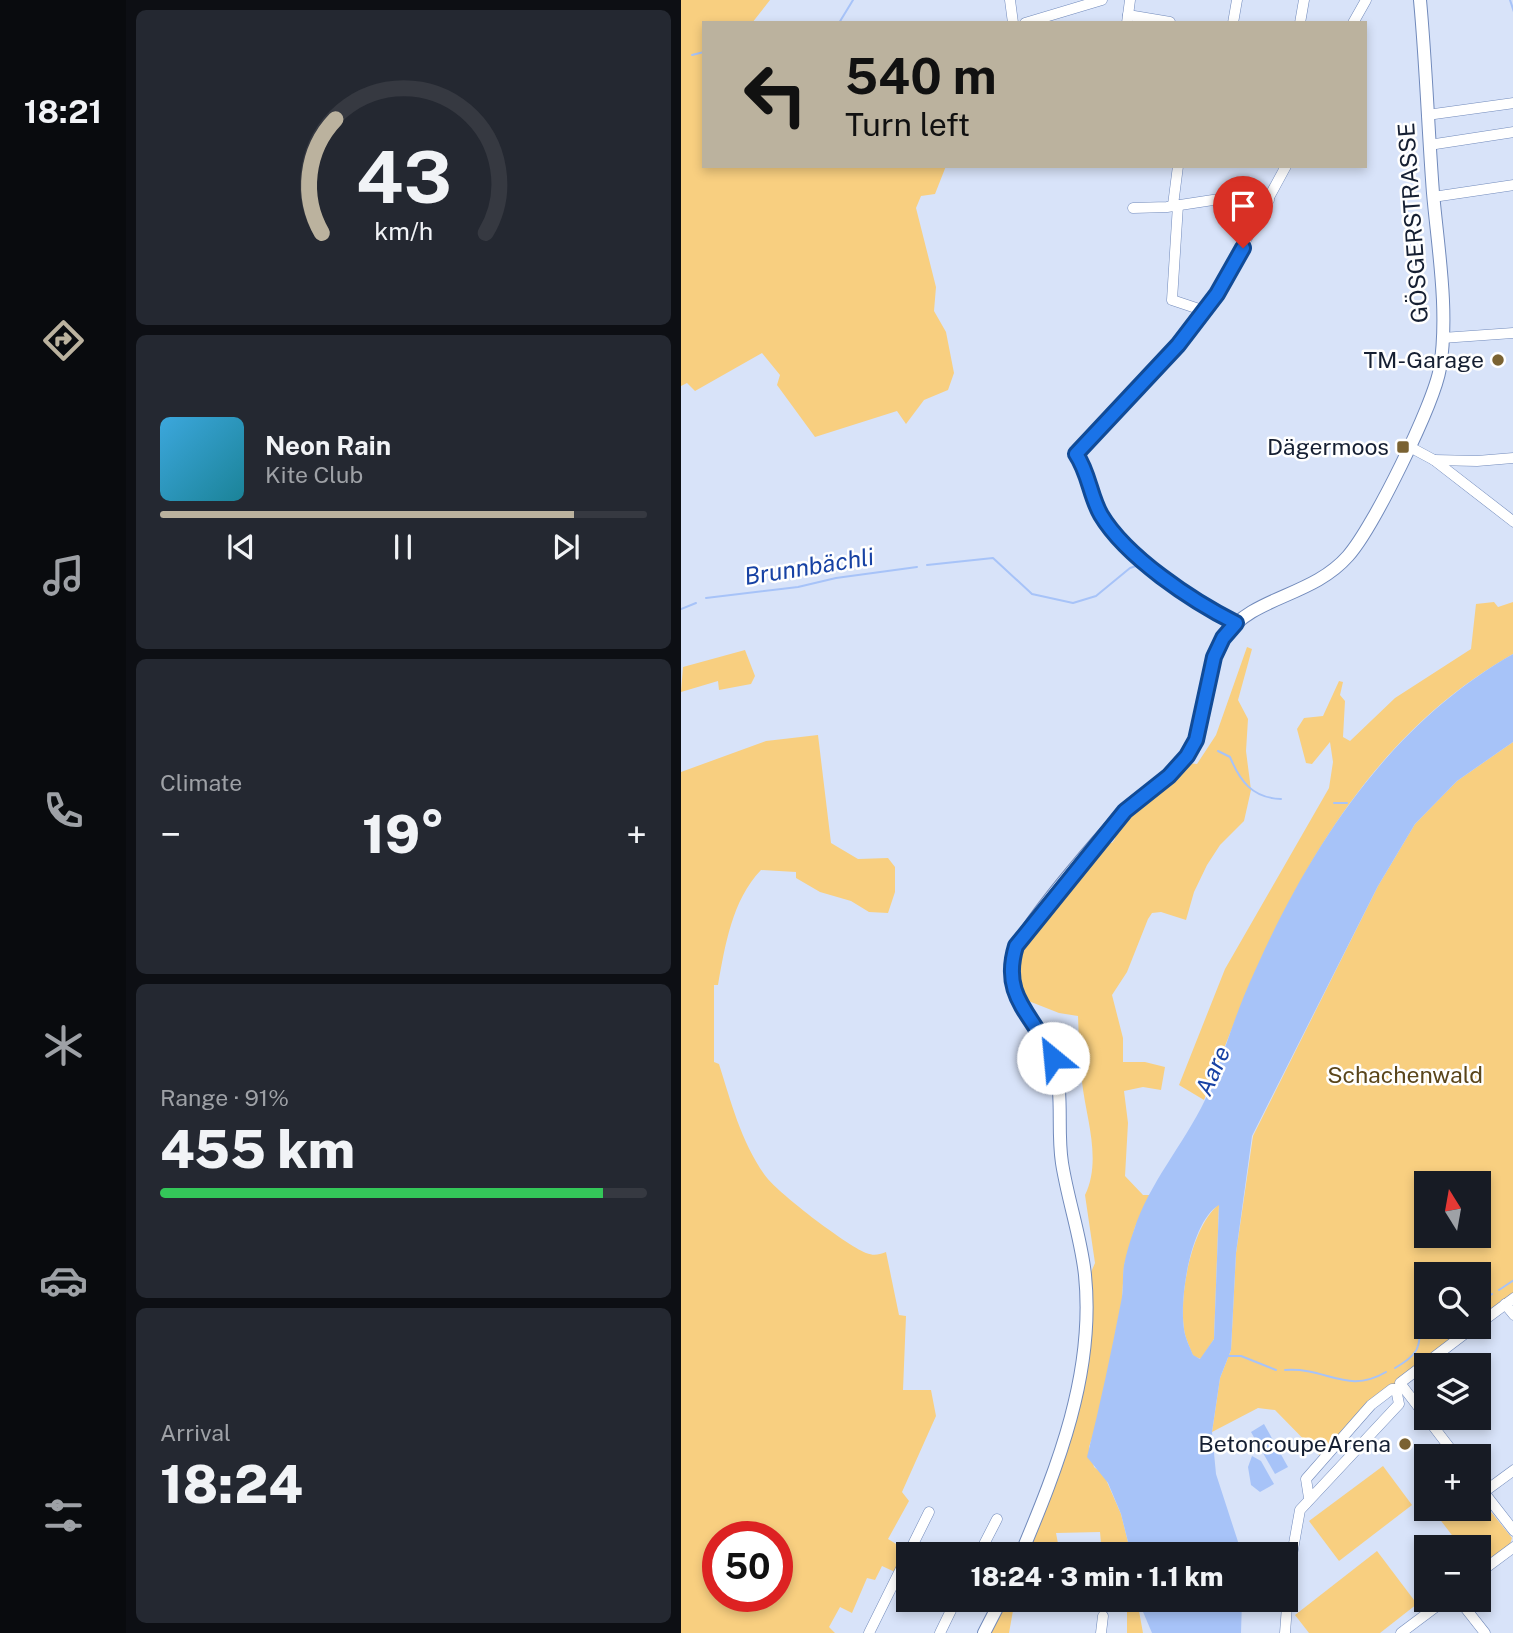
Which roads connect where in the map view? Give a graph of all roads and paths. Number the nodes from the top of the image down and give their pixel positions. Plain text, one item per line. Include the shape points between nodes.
1 (1010, 0) edge
2 (1102, 0) edge
3 (1130, 0) edge
4 (1237, 0) edge
5 (1304, 0) edge
6 (1366, 0) edge
7 (1420, 0) edge
8 (1128, 19) edge
9 (1013, 21) edge
10 (1032, 21) edge
11 (1156, 21) edge
12 (1233, 21) edge
13 (1300, 21) edge
14 (1354, 21) edge
15 (1513, 103) edge
16 (1427, 115) junction
17 (1513, 132) edge
18 (1429, 145) junction
19 (1178, 168) edge
20 (1285, 168) edge
21 (1513, 185) edge
22 (1433, 197) junction
23 (1269, 200) junction
24 (1176, 205) junction
25 (1133, 208) dead end
26 (1205, 311) junction
27 (1513, 333) edge
28 (1442, 338) junction
29 (1408, 446) junction
30 (1513, 458) edge
31 (1434, 460) junction
32 (1513, 522) edge
33 (1236, 623) junction
34 (1509, 1301) edge
35 (1491, 1314) edge
36 (1513, 1315) edge
37 (1458, 1339) edge
38 (1447, 1444) edge
39 (1513, 1470) edge
40 (1491, 1483) edge
41 (1309, 1498) junction
42 (1491, 1502) edge
43 (929, 1512) dead end
44 (997, 1519) dead end
45 (1513, 1531) edge
46 (985, 1542) edge
47 (1026, 1542) edge
48 (1513, 1547) edge
49 (1491, 1564) edge
50 (950, 1612) edge
51 (995, 1612) edge
52 (1429, 1612) edge
53 (1468, 1612) edge
54 (1103, 1616) dead end
55 (869, 1633) edge
56 (939, 1633) edge
57 (984, 1633) edge
58 (1101, 1633) edge
59 (1285, 1633) edge
60 (1401, 1633) edge
61 (1485, 1633) edge

1 - 9 street
2 - 10 street
3 - 8 street
4 - 12 street
5 - 13 street
6 - 14 street
7 - 16 main road, GÖSGERSTRASSE
8 - 11 street
15 - 16 street
16 - 18 main road, GÖSGERSTRASSE
17 - 18 street
18 - 22 main road, GÖSGERSTRASSE
19 - 24 street
20 - 23 street
21 - 22 street
22 - 28 main road, GÖSGERSTRASSE
23 - 24 street via 1226,198
23 - 26 street
24 - 25 street
24 - 26 street via 1172,298 1177,304
26 - 33 street via 1076,454 1099,511 1120,539 1193,601
27 - 28 street
28 - 29 main road, GÖSGERSTRASSE via 1433,396
29 - 31 street
29 - 33 main road, GÖSGERSTRASSE via 1358,543 1335,570
30 - 31 street
31 - 32 street
33 - 47 main road, GÖSGERSTRASSE via 1214,657 1196,740 1187,756 1107,831 1019,939 1011,962 1016,1000 1047,1044 1056,1067 1062,1164 1086,1279 1077,1389 1067,1439
34 - 35 street
34 - 36 street
37 - 38 street via 1400,1383
39 - 40 street
41 - 41 street via 1399,1404 1396,1389 1371,1405 1306,1479
41 - 59 street via 1300,1510 1292,1549
42 - 45 street
43 - 55 street
44 - 46 street
48 - 49 street
50 - 56 street
51 - 57 main road
52 - 60 street
53 - 61 street
54 - 58 street

